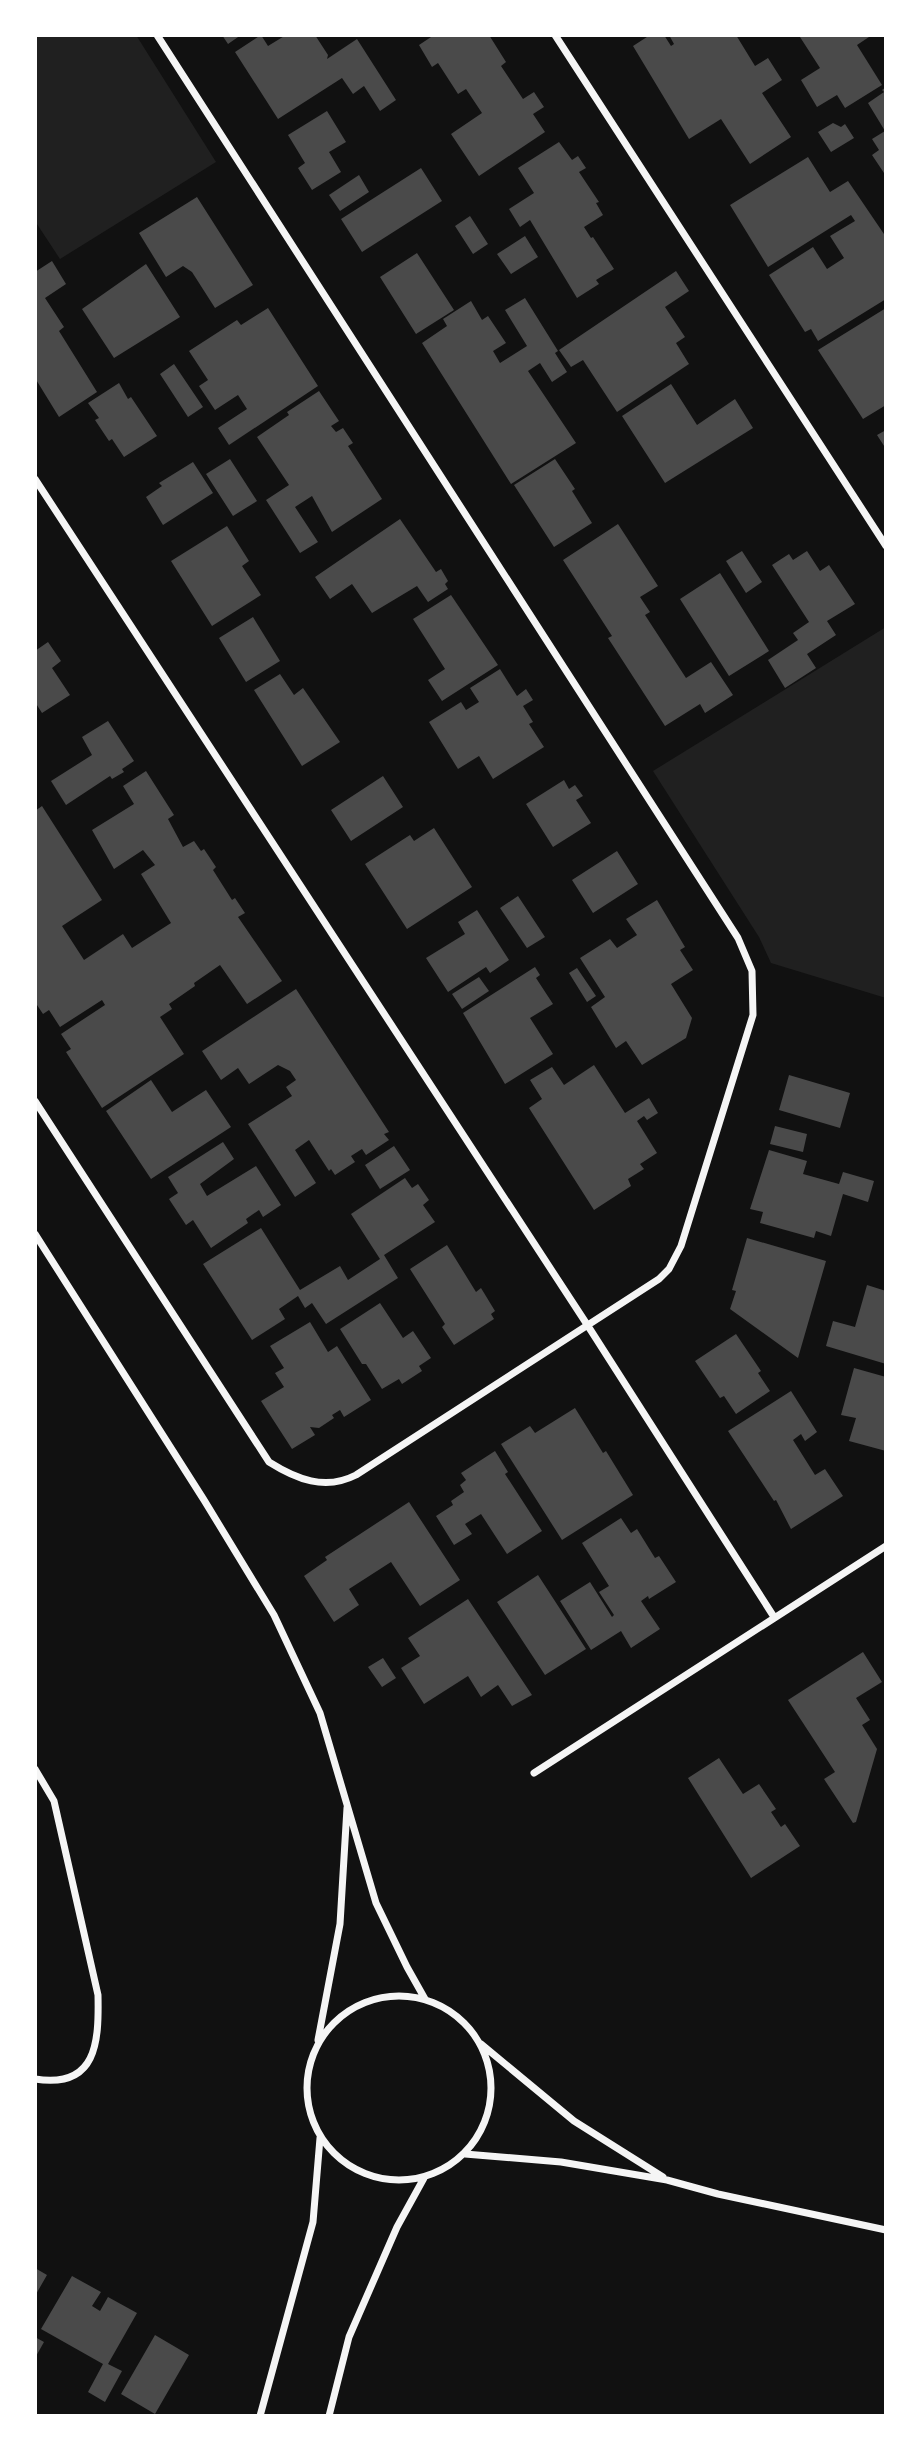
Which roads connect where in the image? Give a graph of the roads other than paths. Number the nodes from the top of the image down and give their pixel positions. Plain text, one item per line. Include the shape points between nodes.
1 (157, 35) edge
2 (555, 35) edge
3 (35, 479) edge
4 (886, 545) edge
5 (35, 1101) edge
6 (35, 1234) edge
7 (588, 1326) junction
8 (886, 1546) edge
9 (774, 1617) junction
10 (35, 1769) edge
11 (534, 1773) dead end
12 (347, 1800) junction
13 (425, 1999) junction
14 (318, 2040) junction
15 (480, 2043) junction
16 (35, 2079) edge
17 (320, 2138) junction
18 (465, 2154) junction
19 (424, 2178) junction
20 (667, 2179) junction
21 (886, 2230) edge
22 (260, 2416) edge
23 (330, 2416) edge

1 - 7 street via 748,957 753,1015 681,1246 659,1279
2 - 4 street
3 - 7 street
5 - 7 street via 269,1462 287,1474 318,1483 347,1480
6 - 12 street via 274,1615 320,1713
7 - 9 street
8 - 9 street
9 - 11 street
10 - 16 street via 54,1801 98,1995 99,2017 97,2040 84,2069 59,2080
12 - 13 street via 376,1903
12 - 14 street via 340,1924
13 - 14 street via 377,1997 354,2006
13 - 15 street via 457,2015
14 - 17 street via 311,2056 306,2098
15 - 18 street via 491,2071 491,2101 482,2129
15 - 20 street via 574,2121
17 - 19 street via 347,2166 360,2171 384,2180
17 - 22 street via 313,2222
18 - 19 street
18 - 20 street via 561,2162
19 - 23 street via 397,2227 349,2337
20 - 21 street

